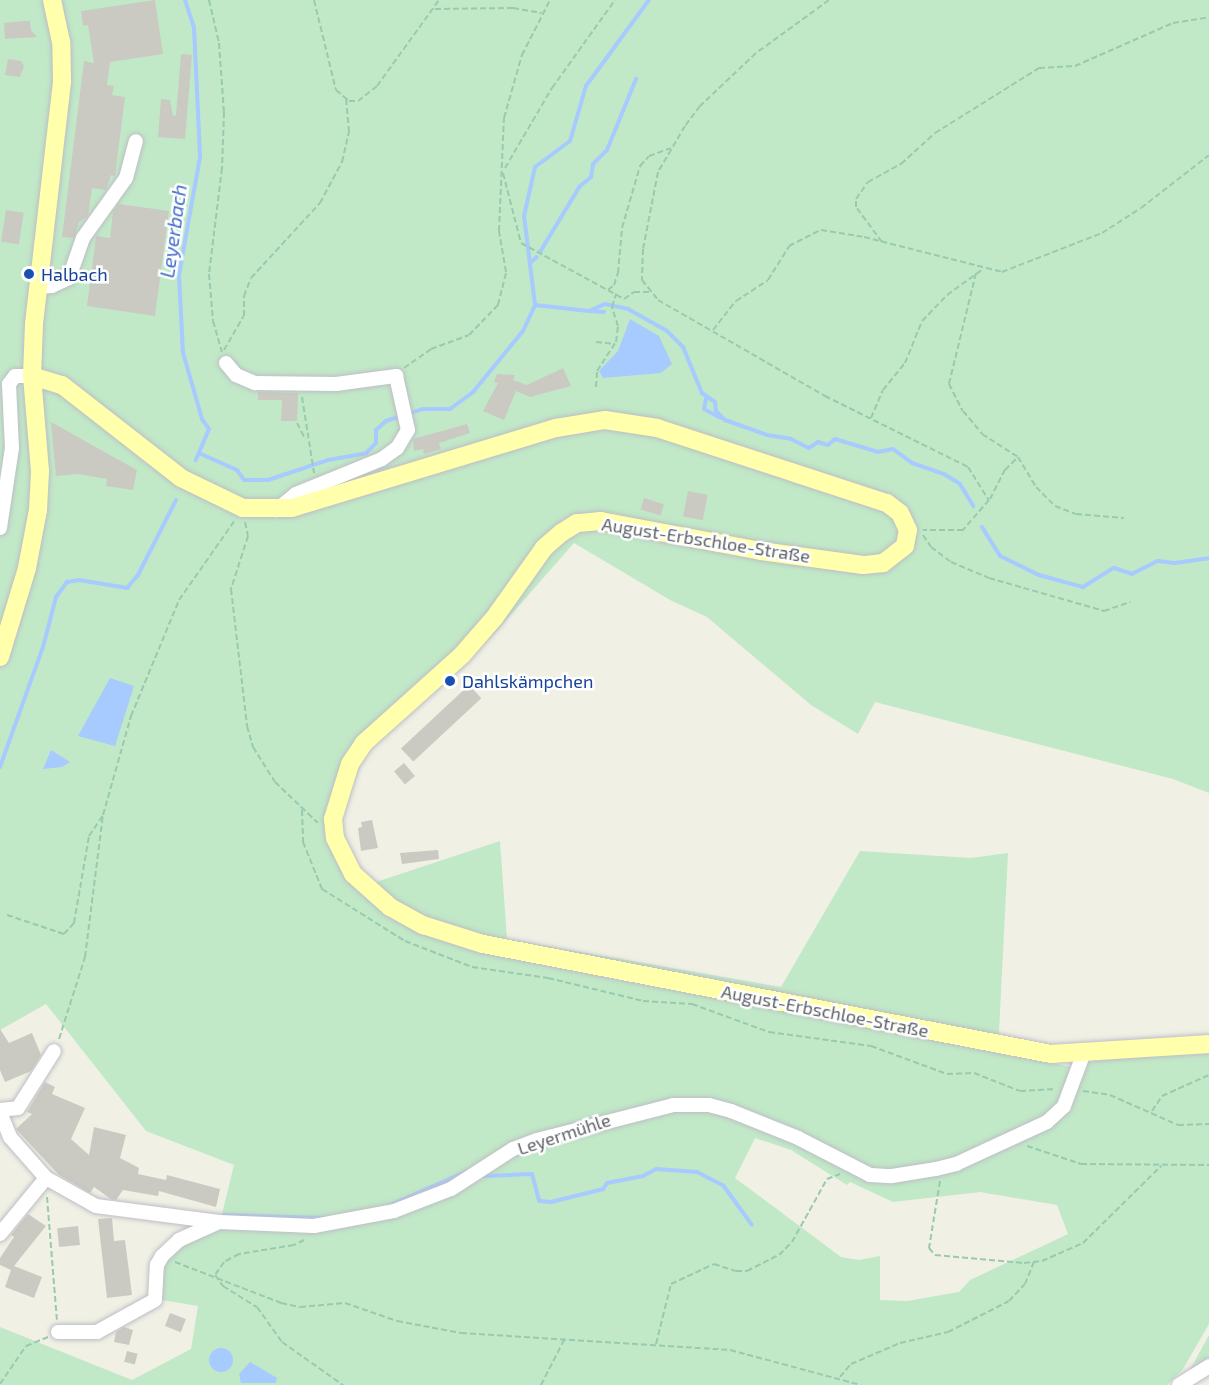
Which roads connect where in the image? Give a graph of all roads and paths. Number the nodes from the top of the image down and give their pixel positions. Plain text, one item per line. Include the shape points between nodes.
1 (52, 0) edge
2 (208, 0) edge
3 (314, 0) edge
4 (439, 0) edge
5 (550, 0) edge
6 (615, 0) edge
7 (829, 0) edge
8 (434, 9) junction
9 (542, 13) junction
10 (1209, 17) edge
11 (346, 99) junction
12 (135, 141) dead end
13 (671, 148) junction
14 (1209, 155) edge
15 (503, 171) junction
16 (882, 242) junction
17 (983, 268) junction
18 (976, 273) junction
19 (38, 287) junction
20 (605, 290) junction
21 (650, 292) junction
22 (616, 294) junction
23 (713, 330) junction
24 (596, 342) dead end
25 (615, 344) junction
26 (224, 358) junction
27 (32, 376) junction
28 (396, 376) junction
29 (301, 384) junction
30 (596, 387) dead end
31 (871, 418) junction
32 (297, 423) dead end
33 (307, 441) junction
34 (1018, 457) junction
35 (315, 470) dead end
36 (989, 500) junction
37 (276, 510) junction
38 (238, 515) junction
39 (1124, 518) dead end
40 (0, 528) edge
41 (1130, 602) dead end
42 (0, 657) edge
43 (103, 815) junction
44 (334, 826) junction
45 (6, 915) dead end
46 (1209, 1044) edge
47 (54, 1051) joint
48 (1083, 1055) junction
49 (1209, 1075) edge
50 (1070, 1090) junction
51 (0, 1111) edge
52 (1152, 1111) junction
53 (1209, 1124) edge
54 (1011, 1136) junction
55 (1209, 1165) edge
56 (1161, 1166) junction
57 (850, 1167) junction
58 (942, 1173) dead end
59 (46, 1178) junction
60 (219, 1222) junction
61 (307, 1226) junction
62 (0, 1234) edge
63 (173, 1261) dead end
64 (1034, 1262) junction
65 (215, 1275) junction
66 (58, 1332) junction
67 (564, 1341) junction
68 (656, 1344) junction
69 (1209, 1366) edge
70 (840, 1377) junction
71 (0, 1384) edge
72 (343, 1385) edge
73 (540, 1385) edge
74 (861, 1385) edge
75 (1179, 1385) edge

1 - 19 main road via 61,42 62,81
2 - 26 path via 219,43 224,112 222,168 211,233 209,274 213,321
3 - 11 path via 336,90
4 - 8 path
5 - 9 path
6 - 15 path via 552,88
7 - 13 path via 756,53 711,96
8 - 9 path via 513,8
8 - 11 path via 378,86 358,101
9 - 15 path via 514,76 504,118
10 - 16 path via 1173,23 1075,66 1039,68 935,133 901,164 868,182 856,199 856,207
11 - 26 path via 349,132 342,162 320,203 251,278 244,296 244,316
12 - 19 street via 126,178 83,238 69,278
13 - 20 path via 650,156 640,166 622,228 614,285
13 - 21 path via 658,172 643,249 642,280
14 - 17 path via 1102,233 1002,272
15 - 20 path via 517,235 523,244
15 - 28 path via 498,231 506,272 498,305 469,334 431,349
16 - 17 path
16 - 23 path via 821,230 789,246 768,280 736,302
17 - 18 path
18 - 31 path via 922,321 905,363 883,390
18 - 34 path via 949,384 963,411 982,434
19 - 27 main road
20 - 22 path
21 - 22 path via 634,292 624,299
21 - 23 path
22 - 25 path
23 - 31 path
24 - 25 path
25 - 30 path via 597,371
26 - 29 street via 236,375 255,383
27 - 38 main road, August-Erbschloe-Straße via 62,385 181,478
27 - 40 street via 15,376 9,384 12,448
27 - 42 main road via 40,471 34,539
28 - 29 street
28 - 37 street via 407,423 405,438 382,459 296,494
29 - 33 path
31 - 36 path via 968,467
32 - 33 path
33 - 35 path
34 - 36 path via 1005,470
34 - 39 path via 1046,499 1063,511
36 - 41 path via 963,530 920,530 941,555 989,578 1104,611
37 - 38 main road, August-Erbschloe-Straße
37 - 44 main road, August-Erbschloe-Straße via 369,486 556,428 604,420 657,428 886,503 900,513 908,530 905,546 897,555 883,563 863,565 761,551 621,523 577,523 544,548 495,617 462,655 364,743 338,792
38 - 43 path via 193,575 167,622 131,716
38 - 44 path via 248,536 231,589 246,726 275,782 323,828
43 - 45 path via 89,836 74,923 64,934
43 - 47 path via 85,957
44 - 48 main road, August-Erbschloe-Straße via 345,858 365,887 390,907 450,934 1012,1048
46 - 48 main road, August-Erbschloe-Straße
47 - 51 street via 18,1108
48 - 50 street, Leyermühle
49 - 52 path via 1162,1096
50 - 52 path via 1110,1095
50 - 54 street, Leyermühle via 1058,1113
51 - 59 street, Leyermühle via 10,1137
52 - 53 path via 1178,1125
54 - 56 path via 1032,1149 1043,1149 1081,1164
54 - 57 street, Leyermühle via 956,1164 918,1173 870,1175
55 - 56 path
56 - 64 path via 1083,1243
57 - 61 street, Leyermühle via 798,1138 731,1111 709,1105 673,1105 580,1126 513,1149 451,1189 394,1211 367,1219
57 - 68 path via 827,1179 792,1242 779,1255 747,1270 714,1264 671,1284
58 - 64 path via 929,1248 935,1255
59 - 60 street, Leyermühle via 96,1206
59 - 62 street
59 - 66 path
60 - 61 street, Leyermühle
60 - 66 street via 179,1240 162,1256 157,1265 155,1300 97,1332
61 - 65 path via 303,1241 239,1254 224,1262
63 - 65 path
64 - 70 path via 1025,1284 1009,1301 948,1332 900,1343 850,1364
65 - 67 path via 300,1307 345,1303 428,1328
65 - 72 path via 223,1286 257,1307 282,1342
66 - 71 path via 27,1346
67 - 68 path
67 - 73 path
68 - 70 path via 730,1350
69 - 75 street
70 - 74 path

